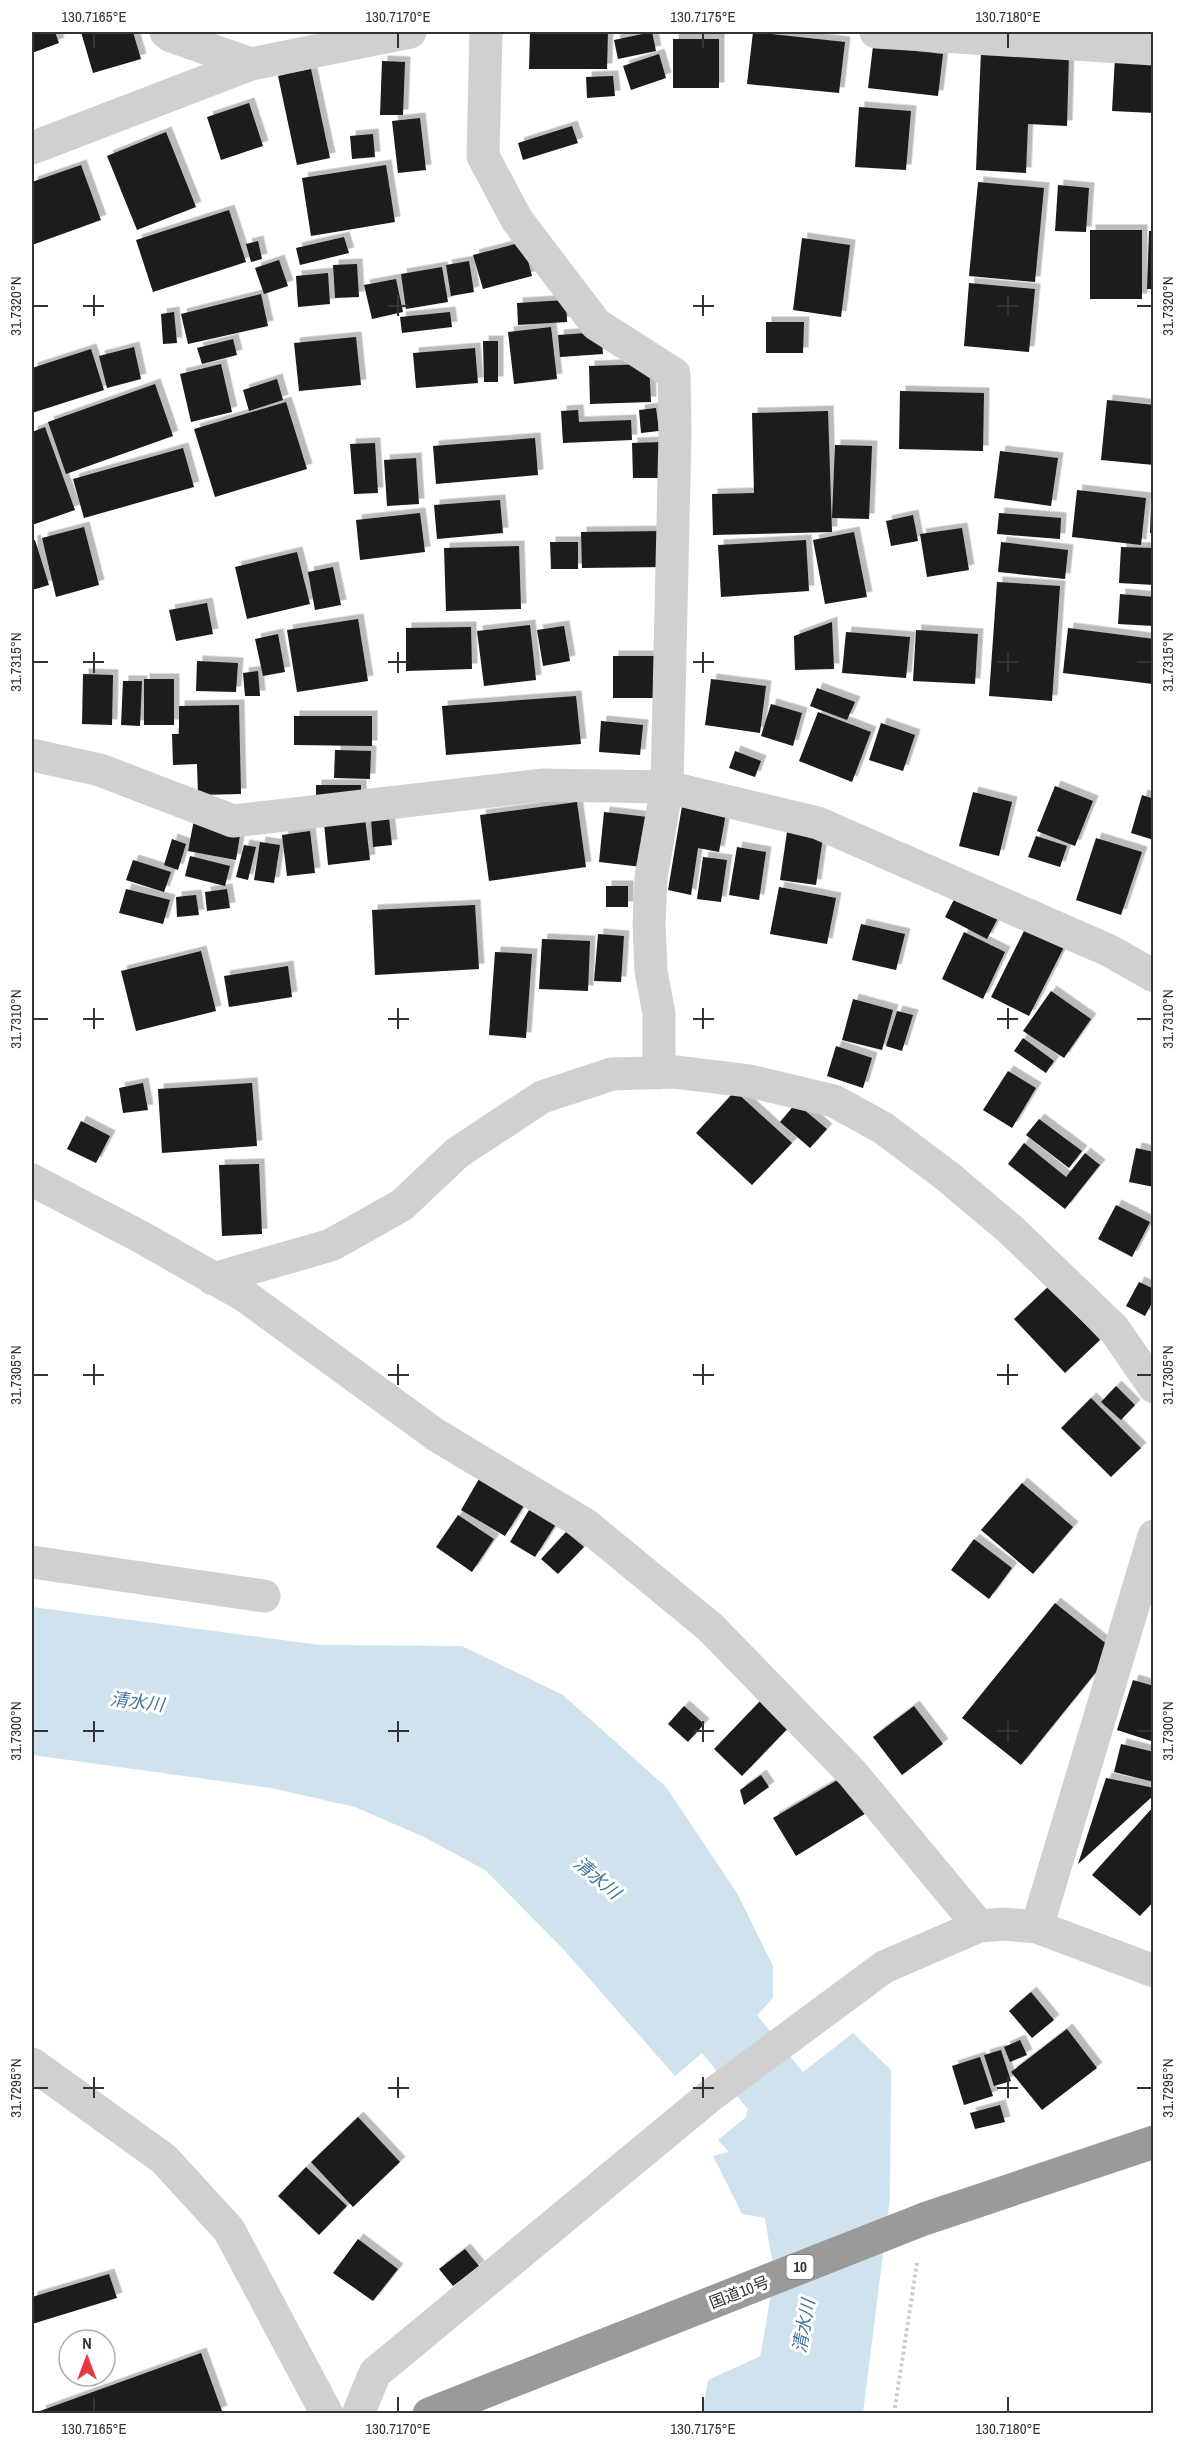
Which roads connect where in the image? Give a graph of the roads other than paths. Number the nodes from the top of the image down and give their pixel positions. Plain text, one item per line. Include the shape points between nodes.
1 (166, 32) edge
2 (410, 32) edge
3 (486, 32) edge
4 (876, 32) edge
5 (1154, 49) edge
6 (251, 64) junction
7 (32, 148) edge
8 (32, 755) edge
9 (667, 787) junction
10 (1154, 976) edge
11 (659, 1073) junction
12 (32, 1180) edge
13 (213, 1279) junction
14 (1154, 1387) edge
15 (1154, 1536) edge
16 (32, 1562) edge
17 (264, 1596) dead end
18 (979, 1926) junction
19 (1037, 1927) junction
20 (1154, 1971) edge
21 (32, 2064) edge
22 (1154, 2142) edge
23 (327, 2414) edge
24 (358, 2414) edge
25 (429, 2414) edge

1 - 6 street
2 - 6 street
3 - 9 street via 483,156 517,220 596,324 674,374
4 - 5 street
6 - 7 street
8 - 9 street via 100,770 233,821 543,785
9 - 10 street via 818,823 1110,951
9 - 11 street via 651,877 649,924 651,971 659,1014
11 - 13 street via 612,1074 542,1097 457,1152 402,1204 332,1245
11 - 14 street via 749,1081 834,1101 883,1128 1010,1230 1114,1329
12 - 13 street
13 - 18 street via 245,1296 436,1435 586,1524 710,1627 852,1773
15 - 19 street
16 - 17 street
18 - 19 street
18 - 24 street via 884,1967 710,2096 375,2373
19 - 20 street
21 - 23 street via 164,2159 228,2230
22 - 25 highway, 国道10号 / 10 via 924,2219

